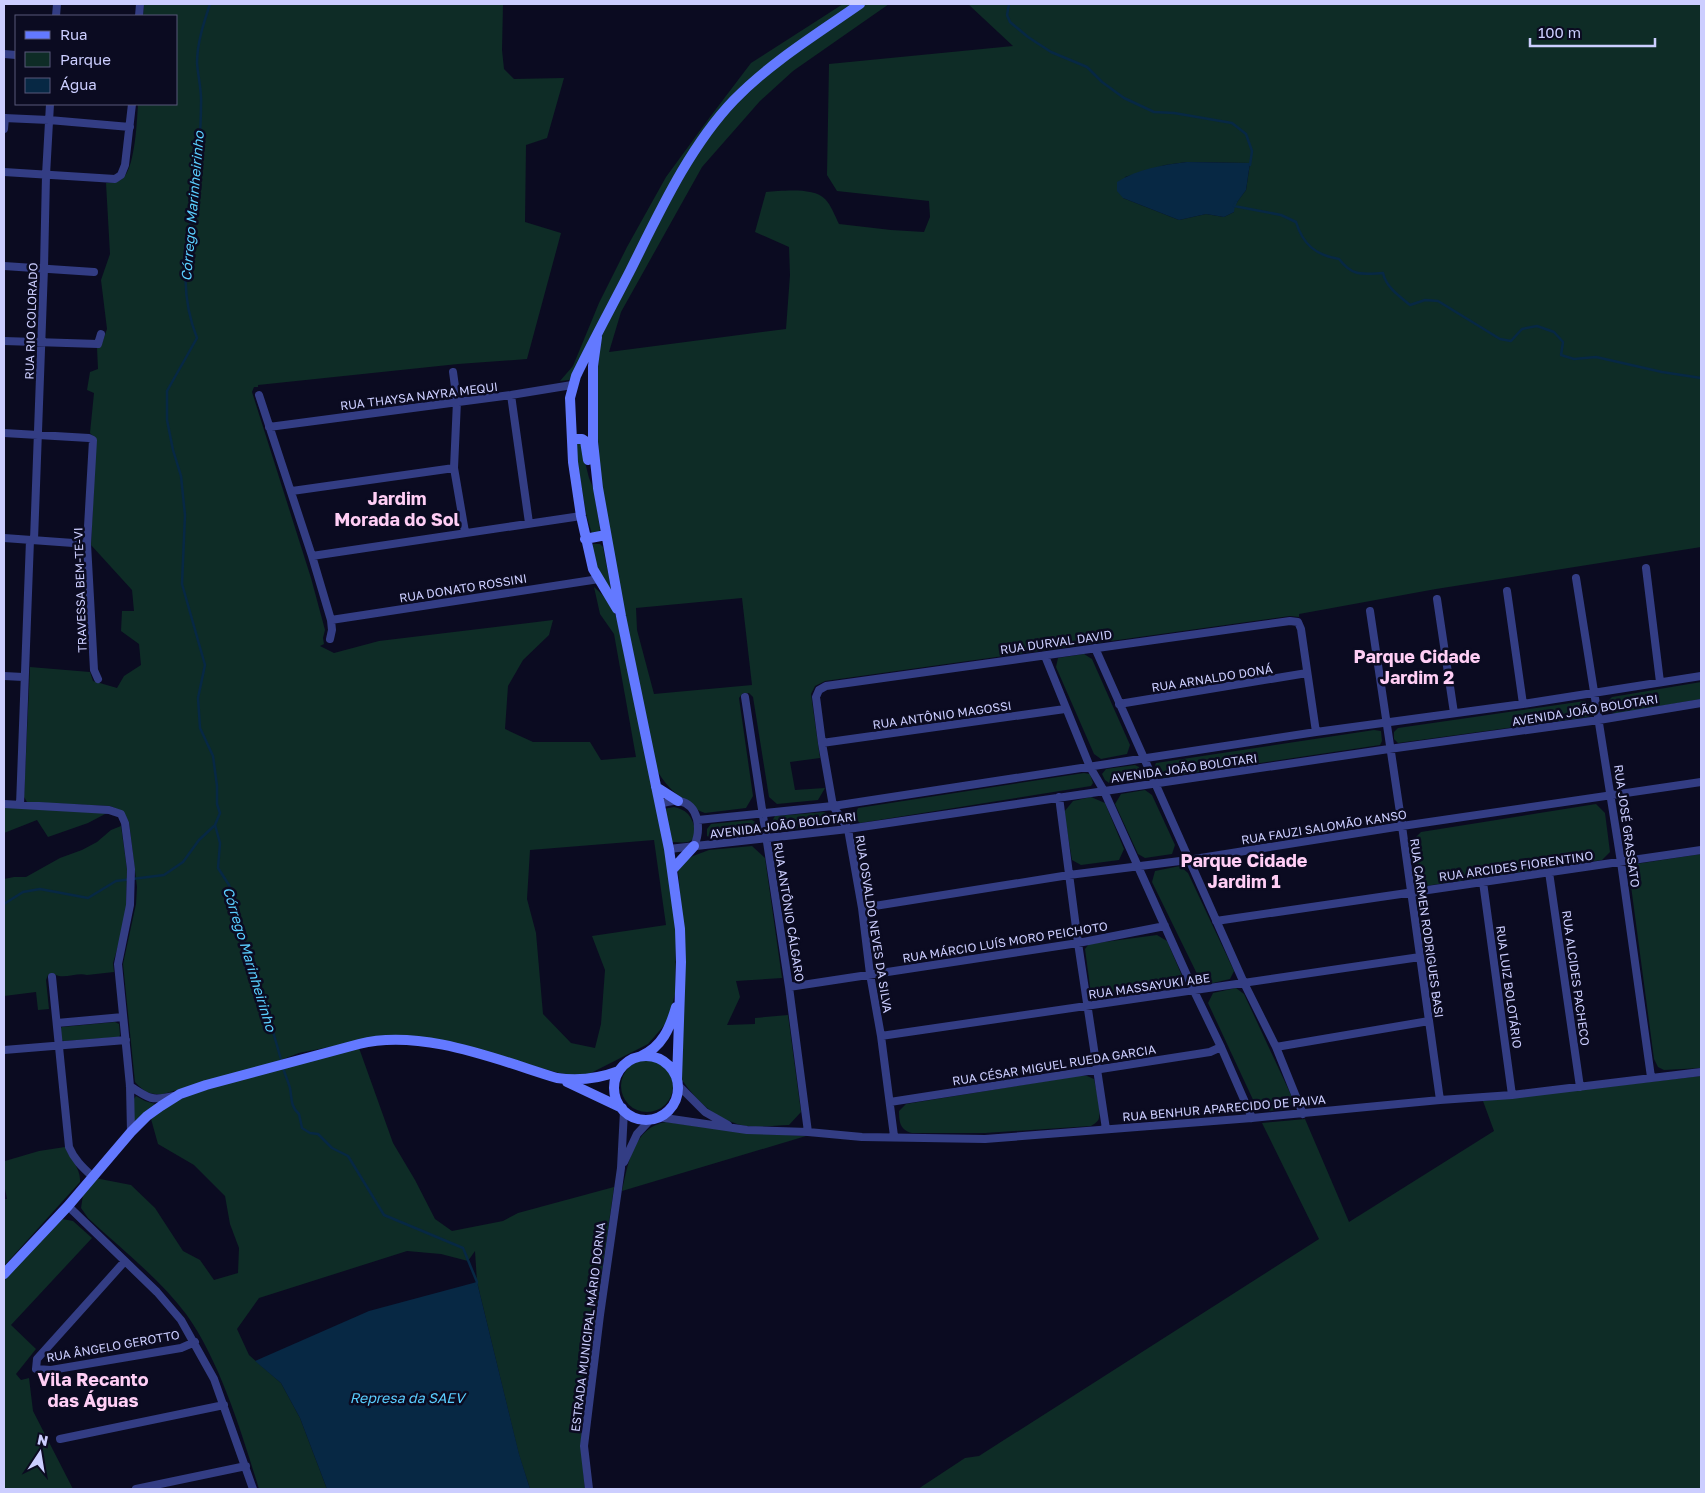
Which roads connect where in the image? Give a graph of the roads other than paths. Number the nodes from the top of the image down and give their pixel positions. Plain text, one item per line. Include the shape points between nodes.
1 (860, 4) edge
2 (50, 105) edge
3 (132, 105) edge
4 (4, 118) edge
5 (49, 120) junction
6 (130, 127) junction
7 (4, 129) edge
8 (4, 172) edge
9 (46, 175) junction
10 (4, 266) edge
11 (44, 268) junction
12 (94, 272) dead end
13 (100, 334) dead end
14 (597, 337) junction
15 (4, 341) edge
16 (42, 343) junction
17 (453, 372) dead end
18 (572, 386) junction
19 (259, 395) dead end
20 (511, 395) junction
21 (457, 401) junction
22 (269, 426) junction
23 (4, 433) edge
24 (38, 435) junction
25 (573, 439) junction
26 (454, 468) junction
27 (598, 488) junction
28 (292, 491) junction
29 (581, 516) junction
30 (529, 523) junction
31 (464, 532) junction
32 (606, 535) junction
33 (4, 538) edge
34 (586, 539) junction
35 (32, 540) junction
36 (87, 544) junction
37 (312, 556) junction
38 (1646, 568) dead end
39 (1576, 578) dead end
40 (599, 579) junction
41 (1507, 591) dead end
42 (1438, 599) dead end
43 (1370, 611) dead end
44 (621, 616) junction
45 (331, 620) junction
46 (330, 639) dead end
47 (1095, 648) junction
48 (1045, 656) junction
49 (1308, 673) junction
50 (4, 676) edge
51 (1701, 676) edge
52 (23, 677) junction
53 (98, 679) dead end
54 (1660, 682) junction
55 (819, 690) joint
56 (1595, 693) junction
57 (745, 697) dead end
58 (1701, 703) edge
59 (1119, 704) junction
60 (1523, 704) junction
61 (1065, 709) junction
62 (1454, 713) junction
63 (1599, 720) junction
64 (1385, 723) junction
65 (1316, 732) junction
66 (822, 743) junction
67 (1389, 749) junction
68 (1144, 758) junction
69 (1090, 767) junction
70 (1701, 782) edge
71 (1156, 783) junction
72 (656, 787) junction
73 (1104, 791) junction
74 (1611, 796) junction
75 (1059, 797) junction
76 (678, 801) junction
77 (4, 804) edge
78 (659, 804) junction
79 (20, 806) junction
80 (833, 806) junction
81 (762, 814) junction
82 (698, 820) junction
83 (1402, 826) junction
84 (848, 829) junction
85 (767, 838) junction
86 (694, 846) junction
87 (669, 849) junction
88 (1701, 850) edge
89 (1188, 860) junction
90 (1621, 862) junction
91 (1138, 866) junction
92 (672, 870) junction
93 (1549, 872) junction
94 (1069, 875) junction
95 (1483, 882) junction
96 (1411, 892) junction
97 (862, 908) junction
98 (1216, 921) junction
99 (1165, 926) junction
100 (1078, 943) junction
101 (1420, 957) junction
102 (870, 974) junction
103 (52, 977) dead end
104 (1244, 983) junction
105 (789, 986) junction
106 (1194, 991) junction
107 (679, 994) junction
108 (1088, 1007) junction
109 (123, 1017) junction
110 (1429, 1021) junction
111 (57, 1023) junction
112 (881, 1036) junction
113 (126, 1040) junction
114 (58, 1045) junction
115 (1221, 1047) junction
116 (1276, 1047) junction
117 (4, 1050) edge
118 (640, 1056) junction
119 (1097, 1069) junction
120 (619, 1071) junction
121 (1701, 1072) edge
122 (1651, 1077) junction
123 (557, 1078) junction
124 (677, 1082) junction
125 (130, 1086) junction
126 (1580, 1087) junction
127 (180, 1094) junction
128 (1512, 1095) junction
129 (1440, 1100) junction
130 (890, 1102) junction
131 (623, 1110) junction
132 (1303, 1114) junction
133 (654, 1118) junction
134 (1252, 1118) junction
135 (747, 1130) junction
136 (1106, 1130) junction
137 (131, 1132) junction
138 (808, 1132) junction
139 (894, 1136) junction
140 (621, 1168) junction
141 (92, 1176) junction
142 (68, 1206) junction
143 (125, 1261) junction
144 (4, 1274) edge
145 (195, 1342) junction
146 (224, 1405) junction
147 (60, 1439) dead end
148 (246, 1466) junction
149 (136, 1489) edge
150 (253, 1489) edge
151 (589, 1489) edge

1 - 14 main road via 784,56 733,101 698,146 660,212
2 - 5 street, RUA RIO COLORADO
3 - 6 street
4 - 5 street
4 - 7 street
5 - 6 street
5 - 9 street, RUA RIO COLORADO
6 - 9 street via 125,165 115,179
8 - 9 street
9 - 11 street, RUA RIO COLORADO
10 - 11 street
11 - 12 street
11 - 16 street, RUA RIO COLORADO
13 - 16 street via 98,344
14 - 18 main road
14 - 27 main road via 592,366 593,442
15 - 16 street
16 - 24 street, RUA RIO COLORADO
17 - 21 street
18 - 20 street, RUA THAYSA NAYRA MEQUI
18 - 25 main road
19 - 22 street
20 - 21 street, RUA THAYSA NAYRA MEQUI
20 - 30 street
21 - 22 street, RUA THAYSA NAYRA MEQUI
21 - 26 street
22 - 28 street
23 - 24 street
24 - 35 street, RUA RIO COLORADO
24 - 36 street, TRAVESSA BEM-TE-VI via 93,440
25 - 27 main road via 585,441 592,476
25 - 29 main road
26 - 28 street
26 - 31 street
27 - 32 main road
28 - 37 street
29 - 30 street
29 - 34 main road
30 - 31 street
31 - 37 street
32 - 34 main road
32 - 44 main road
33 - 35 street
34 - 40 main road via 592,569
35 - 36 street
35 - 52 street, RUA RIO COLORADO
36 - 53 street, TRAVESSA BEM-TE-VI via 94,670
37 - 45 street
38 - 54 street
39 - 56 street, RUA JOSÉ GRASSATO
40 - 44 main road
40 - 45 street, RUA DONATO ROSSINI
41 - 60 street
42 - 62 street
43 - 64 street, RUA CARMEN RODRIGUES BASI
44 - 72 main road
45 - 46 street
47 - 48 street, RUA DURVAL DAVID
47 - 49 street, RUA DURVAL DAVID via 1290,621 1298,622 1301,629
47 - 59 street
48 - 55 street, RUA DURVAL DAVID via 826,686
48 - 61 street
49 - 59 street, RUA ARNALDO DONÁ
49 - 65 street
50 - 52 street
51 - 54 street, AVENIDA JOÃO BOLOTARI
52 - 79 street, RUA RIO COLORADO
54 - 56 street, AVENIDA JOÃO BOLOTARI
55 - 66 street, RUA OSVALDO NEVES DA SILVA via 816,697
56 - 60 street, AVENIDA JOÃO BOLOTARI
56 - 63 street, RUA JOSÉ GRASSATO
57 - 81 street, RUA ANTÔNIO CÁLGARO
58 - 63 street, AVENIDA JOÃO BOLOTARI
59 - 68 street
60 - 62 street, AVENIDA JOÃO BOLOTARI
61 - 66 street, RUA ANTÔNIO MAGOSSI
61 - 69 street
62 - 64 street, AVENIDA JOÃO BOLOTARI
63 - 67 street, AVENIDA JOÃO BOLOTARI
63 - 74 street, RUA JOSÉ GRASSATO
64 - 65 street, AVENIDA JOÃO BOLOTARI
64 - 67 street, RUA CARMEN RODRIGUES BASI
65 - 68 street, AVENIDA JOÃO BOLOTARI
66 - 80 street, RUA OSVALDO NEVES DA SILVA
67 - 71 street, AVENIDA JOÃO BOLOTARI
67 - 83 street, RUA CARMEN RODRIGUES BASI
68 - 69 street, AVENIDA JOÃO BOLOTARI
68 - 71 street
69 - 73 street
69 - 80 street, AVENIDA JOÃO BOLOTARI
70 - 74 street, RUA FAUZI SALOMÃO KANSO
71 - 73 street, AVENIDA JOÃO BOLOTARI
71 - 89 street
72 - 76 main road
72 - 78 main road
73 - 75 street, AVENIDA JOÃO BOLOTARI
73 - 91 street
74 - 83 street, RUA FAUZI SALOMÃO KANSO
74 - 90 street, RUA JOSÉ GRASSATO
75 - 84 street, AVENIDA JOÃO BOLOTARI
75 - 94 street
76 - 78 street
76 - 82 street via 687,805
77 - 79 street
78 - 87 main road
79 - 109 street via 110,810 121,814 131,869 127,927 118,964
80 - 81 street, AVENIDA JOÃO BOLOTARI
80 - 84 street, RUA OSVALDO NEVES DA SILVA
81 - 82 street, AVENIDA JOÃO BOLOTARI
81 - 85 street, RUA ANTÔNIO CÁLGARO
82 - 86 street via 699,834
83 - 89 street, RUA FAUZI SALOMÃO KANSO
83 - 96 street, RUA CARMEN RODRIGUES BASI
84 - 85 street, AVENIDA JOÃO BOLOTARI
84 - 97 street, RUA OSVALDO NEVES DA SILVA
85 - 86 street, AVENIDA JOÃO BOLOTARI
85 - 105 street, RUA ANTÔNIO CÁLGARO
86 - 87 street, AVENIDA JOÃO BOLOTARI
86 - 92 main road
87 - 92 main road
88 - 90 street, RUA ARCIDES FIORENTINO
89 - 91 street, RUA FAUZI SALOMÃO KANSO
89 - 98 street
90 - 93 street, RUA ARCIDES FIORENTINO
90 - 122 street, RUA JOSÉ GRASSATO
91 - 94 street, RUA FAUZI SALOMÃO KANSO
91 - 99 street
92 - 107 main road via 680,929
93 - 95 street, RUA ARCIDES FIORENTINO
93 - 126 street, RUA ALCIDES PACHECO
94 - 97 street, RUA FAUZI SALOMÃO KANSO
94 - 100 street
95 - 96 street, RUA ARCIDES FIORENTINO
95 - 128 street, RUA LUIZ BOLOTÁRIO
96 - 98 street, RUA ARCIDES FIORENTINO
96 - 101 street, RUA CARMEN RODRIGUES BASI
97 - 102 street, RUA OSVALDO NEVES DA SILVA
98 - 104 street
99 - 100 street, RUA MÁRCIO LUÍS MORO PEICHOTO
99 - 106 street
100 - 102 street, RUA MÁRCIO LUÍS MORO PEICHOTO
100 - 108 street
101 - 104 street, RUA MASSAYUKI ABE
101 - 110 street, RUA CARMEN RODRIGUES BASI
102 - 105 street, RUA MÁRCIO LUÍS MORO PEICHOTO
102 - 112 street, RUA OSVALDO NEVES DA SILVA
103 - 111 street
104 - 106 street, RUA MASSAYUKI ABE
104 - 116 street
105 - 138 street, RUA ANTÔNIO CÁLGARO
106 - 108 street, RUA MASSAYUKI ABE
106 - 115 street
107 - 118 main road via 665,1034 650,1052
107 - 124 main road
108 - 112 street, RUA MASSAYUKI ABE
108 - 119 street
109 - 111 street
109 - 113 street
110 - 116 street
110 - 129 street, RUA CARMEN RODRIGUES BASI
111 - 114 street
112 - 130 street, RUA OSVALDO NEVES DA SILVA
113 - 114 street
113 - 125 street
114 - 117 street
114 - 141 street via 69,1146 80,1166
115 - 119 street, RUA CÉSAR MIGUEL RUEDA GARCIA via 1210,1052
115 - 134 street
116 - 132 street
118 - 120 main road via 628,1061
118 - 124 main road via 652,1056 663,1061 672,1069
119 - 130 street, RUA CÉSAR MIGUEL RUEDA GARCIA
119 - 136 street
120 - 123 main road via 590,1079
120 - 131 main road via 614,1083 615,1097
121 - 122 street, RUA BENHUR APARECIDO DE PAIVA
122 - 126 street, RUA BENHUR APARECIDO DE PAIVA
123 - 127 main road via 450,1046 397,1039 373,1040
123 - 131 main road
124 - 133 main road via 674,1102
124 - 135 street, RUA BENHUR APARECIDO DE PAIVA via 705,1112 724,1123
125 - 127 street via 154,1100
125 - 137 street
126 - 128 street, RUA BENHUR APARECIDO DE PAIVA
127 - 137 main road via 147,1116
128 - 129 street, RUA BENHUR APARECIDO DE PAIVA
129 - 132 street, RUA BENHUR APARECIDO DE PAIVA
130 - 139 street, RUA OSVALDO NEVES DA SILVA
131 - 133 main road via 641,1119
131 - 140 street
132 - 134 street, RUA BENHUR APARECIDO DE PAIVA
133 - 135 street, RUA BENHUR APARECIDO DE PAIVA
133 - 140 street via 633,1140
134 - 136 street, RUA BENHUR APARECIDO DE PAIVA
135 - 138 street, RUA BENHUR APARECIDO DE PAIVA
136 - 139 street, RUA BENHUR APARECIDO DE PAIVA via 985,1139
137 - 141 main road
138 - 139 street, RUA BENHUR APARECIDO DE PAIVA
140 - 151 street, ESTRADA MUNICIPAL MÁRIO DORNA via 584,1446
141 - 142 main road
142 - 143 street
142 - 144 main road
143 - 145 street via 158,1292
143 - 145 street, RUA ÂNGELO GEROTTO via 37,1359 36,1369 51,1370 181,1348
145 - 146 street
146 - 147 street
146 - 148 street
148 - 149 street
148 - 150 street

